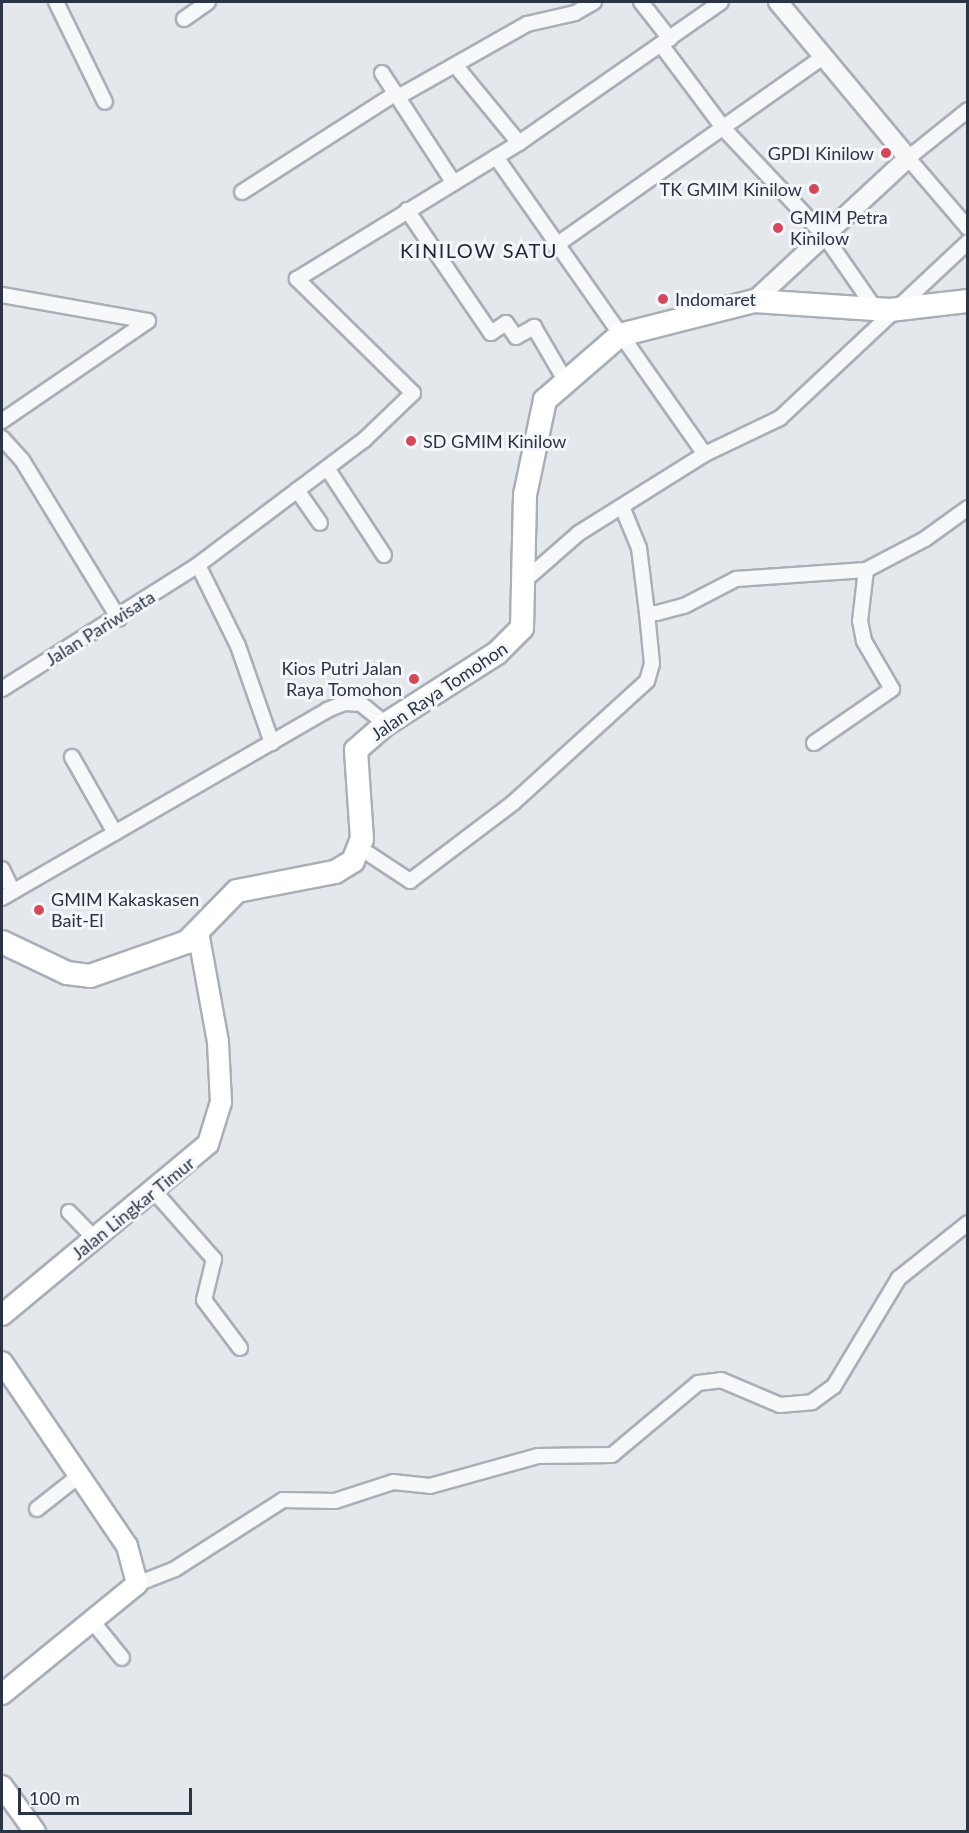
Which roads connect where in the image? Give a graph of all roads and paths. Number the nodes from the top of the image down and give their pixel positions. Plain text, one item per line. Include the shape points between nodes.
1 (56, 2) edge
2 (208, 2) edge
3 (594, 2) edge
4 (641, 2) edge
5 (721, 2) edge
6 (778, 2) edge
7 (184, 19) dead end
8 (666, 42) junction
9 (822, 58) junction
10 (455, 65) junction
11 (382, 73) dead end
12 (397, 95) junction
13 (105, 102) dead end
14 (968, 110) edge
15 (724, 129) junction
16 (519, 143) junction
17 (496, 157) junction
18 (908, 158) junction
19 (453, 182) junction
20 (242, 192) dead end
21 (407, 210) junction
22 (968, 228) edge
23 (824, 235) junction
24 (968, 242) edge
25 (555, 246) junction
26 (2, 296) edge
27 (754, 301) junction
28 (968, 301) edge
29 (882, 308) junction
30 (620, 335) junction
31 (565, 380) junction
32 (2, 421) edge
33 (2, 438) edge
34 (705, 454) junction
35 (327, 468) junction
36 (297, 490) junction
37 (968, 508) edge
38 (623, 509) junction
39 (320, 523) dead end
40 (384, 555) dead end
41 (198, 565) junction
42 (866, 570) junction
43 (523, 582) junction
44 (647, 613) junction
45 (119, 619) junction
46 (2, 689) edge
47 (386, 724) junction
48 (272, 743) junction
49 (814, 743) dead end
50 (72, 757) dead end
51 (115, 833) junction
52 (360, 848) junction
53 (2, 869) edge
54 (7, 895) edge
55 (198, 932) junction
56 (2, 942) edge
57 (154, 1191) junction
58 (69, 1212) dead end
59 (968, 1223) edge
60 (95, 1239) junction
61 (2, 1315) edge
62 (240, 1348) dead end
63 (2, 1362) edge
64 (80, 1476) junction
65 (37, 1509) dead end
66 (137, 1584) junction
67 (93, 1622) junction
68 (122, 1658) dead end
69 (2, 1694) edge
70 (2, 1786) edge
71 (36, 1832) edge

1 - 13 street
2 - 7 street
3 - 10 street via 575,13 527,24
4 - 8 street
5 - 8 street
6 - 9 street
8 - 15 street
8 - 16 street
9 - 15 street
9 - 18 street
10 - 12 street
10 - 16 street
11 - 12 street
12 - 19 street
12 - 20 street
14 - 18 street
15 - 23 street
15 - 25 street
16 - 17 street
17 - 19 street
17 - 25 street
18 - 22 street
18 - 23 street
19 - 21 street
21 - 31 street via 491,333 506,323 516,337 534,327
21 - 35 street, Jalan Pariwisata via 297,279 413,393
23 - 27 street
23 - 29 street
24 - 29 street
25 - 30 street
26 - 32 street via 148,321
27 - 29 highway, Jalan Raya Tomohon
27 - 30 highway, Jalan Raya Tomohon
28 - 29 highway, Jalan Raya Tomohon
29 - 34 street via 851,354 780,417
30 - 31 highway, Jalan Raya Tomohon
30 - 34 street
31 - 43 highway, Jalan Raya Tomohon via 541,410 525,495
33 - 45 street via 21,460
34 - 38 street
35 - 36 street, Jalan Pariwisata
35 - 40 street
36 - 39 street
36 - 41 street, Jalan Pariwisata
37 - 42 street via 925,539
38 - 43 street via 579,533
38 - 44 street via 639,548
41 - 45 street, Jalan Pariwisata
41 - 48 street via 238,646
42 - 44 street via 736,579 670,612
42 - 49 street via 859,599 862,631 892,689
43 - 47 highway, Jalan Raya Tomohon via 524,615 513,641
44 - 52 street via 652,664 647,681 513,803 410,881
45 - 46 street, Jalan Pariwisata
47 - 48 street via 372,708 344,703
47 - 52 highway, Jalan Raya Tomohon via 354,756
48 - 51 street
50 - 51 street
51 - 54 street
52 - 55 highway via 335,872 237,891
53 - 54 street
55 - 56 highway via 173,948 90,976 67,973
55 - 57 main road, Jalan Lingkar Timur via 218,1042 221,1102 208,1144
57 - 60 main road, Jalan Lingkar Timur
57 - 62 street via 214,1259 204,1300
58 - 60 street
59 - 66 street via 899,1278 834,1386 812,1402 780,1405 721,1380 698,1383 612,1455 538,1456 430,1486 393,1482 335,1500 283,1500 175,1569
60 - 61 main road, Jalan Lingkar Timur
63 - 64 main road
64 - 65 street
64 - 66 main road via 127,1546
66 - 67 main road
67 - 68 street
67 - 69 main road
70 - 71 main road

